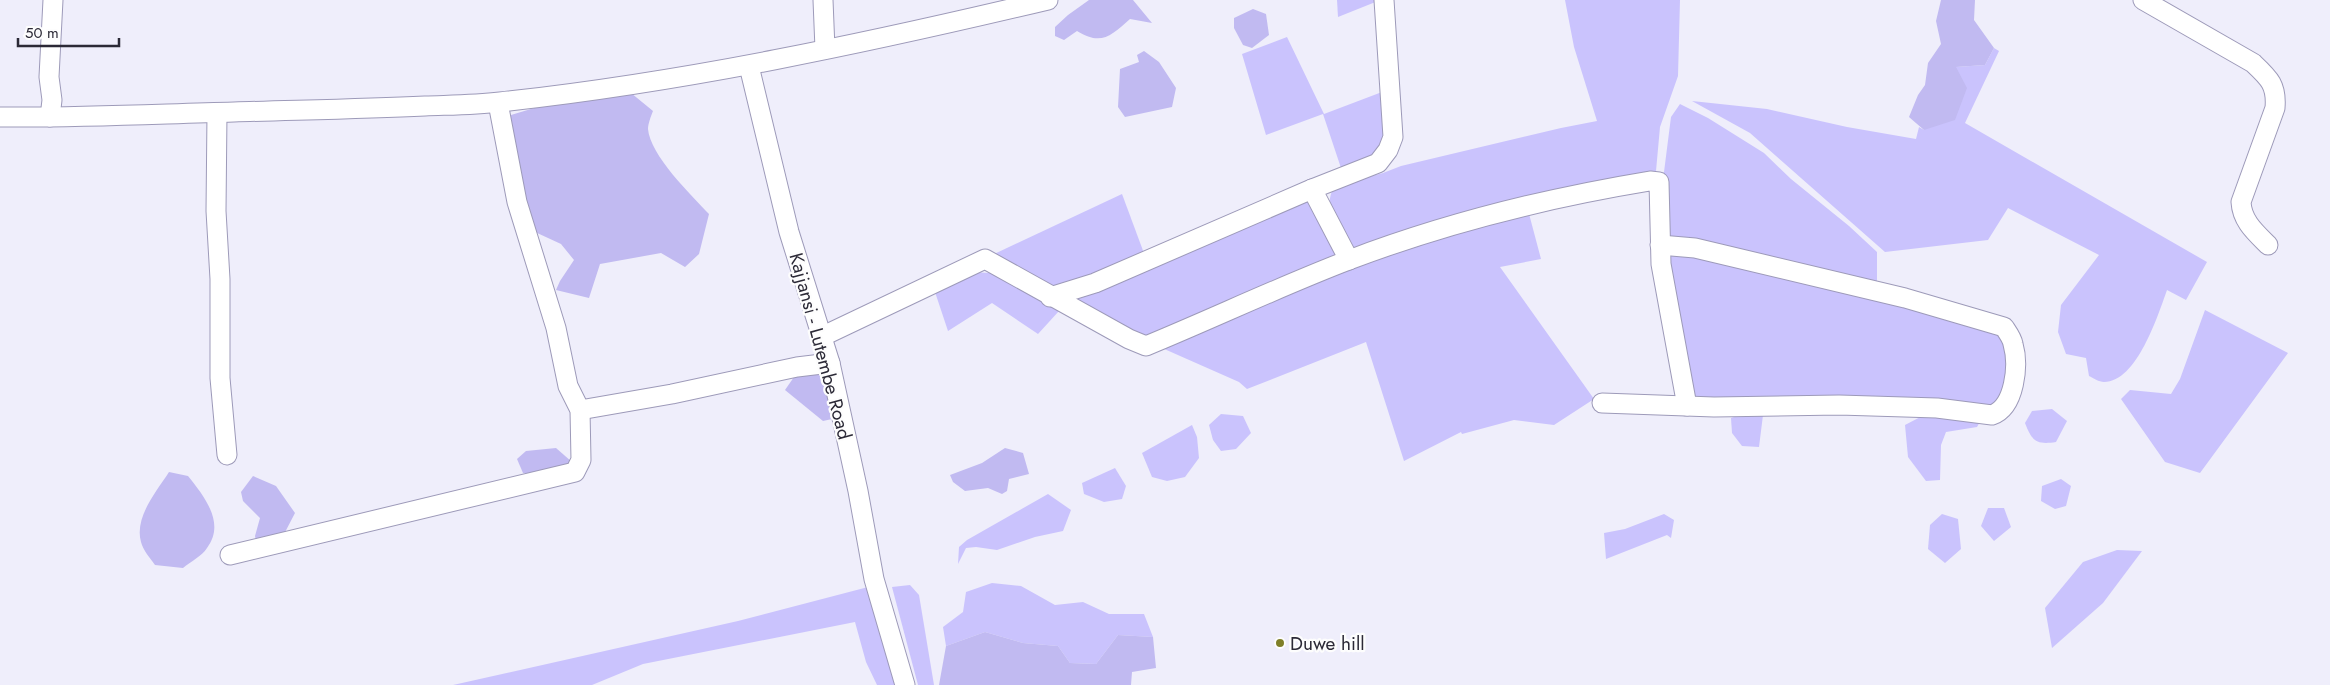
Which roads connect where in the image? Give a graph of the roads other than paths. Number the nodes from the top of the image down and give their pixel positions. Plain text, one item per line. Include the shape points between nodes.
1 (53, 0) edge
2 (823, 0) edge
3 (1048, 0) edge
4 (1384, 0) edge
5 (2143, 0) edge
6 (825, 49) junction
7 (749, 66) junction
8 (498, 103) junction
9 (217, 113) junction
10 (0, 117) edge
11 (50, 117) junction
12 (1312, 189) junction
13 (1660, 245) junction
14 (2268, 245) dead end
15 (1349, 260) junction
16 (1050, 297) junction
17 (821, 337) junction
18 (830, 363) junction
19 (1602, 403) dead end
20 (1686, 406) junction
21 (580, 410) junction
22 (227, 455) dead end
23 (230, 555) dead end
24 (905, 685) edge

1 - 11 street
2 - 6 street
3 - 6 street
4 - 12 street via 1393,137 1378,163
5 - 14 street via 2253,63 2269,78 2276,94 2275,108 2241,202 2246,222
6 - 7 street
7 - 8 street
7 - 17 street, Kajjansi - Lutembe Road via 789,232
8 - 9 street
8 - 21 street via 517,202 556,328 568,386
9 - 11 street
9 - 22 street via 220,378
10 - 11 street
12 - 15 street
12 - 16 street via 1095,283
13 - 15 street via 1659,182 1650,181 1496,212
13 - 20 street
13 - 20 street via 1695,248 1977,318 2004,327 2014,346 2015,366 2008,400 2000,412 1992,415 1937,408
15 - 16 street via 1146,346
16 - 17 street via 985,259
17 - 18 street, Kajjansi - Lutembe Road
18 - 21 street
18 - 24 street, Kajjansi - Lutembe Road via 874,579
19 - 20 street
21 - 23 street via 581,460 570,475

